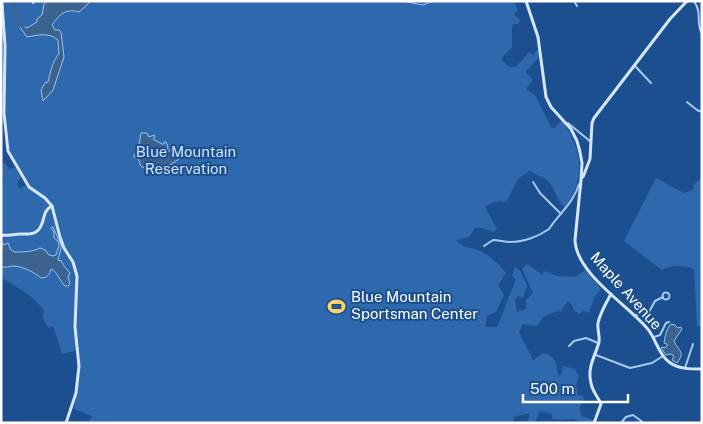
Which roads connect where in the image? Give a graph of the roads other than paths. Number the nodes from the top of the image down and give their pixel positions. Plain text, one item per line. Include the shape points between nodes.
1 (2, 1) edge
2 (526, 1) edge
3 (574, 1) edge
4 (687, 1) edge
5 (694, 1) edge
6 (577, 6) dead end
7 (701, 25) edge
8 (702, 34) edge
9 (3, 66) edge
10 (635, 66) junction
11 (652, 83) dead end
12 (3, 99) edge
13 (687, 102) dead end
14 (702, 112) edge
15 (566, 122) junction
16 (591, 142) junction
17 (582, 180) junction
18 (533, 182) dead end
19 (52, 206) junction
20 (561, 214) junction
21 (1, 235) edge
22 (484, 246) dead end
23 (611, 294) junction
24 (663, 298) dead end
25 (636, 316) junction
26 (670, 322) dead end
27 (654, 337) junction
28 (598, 342) junction
29 (693, 344) dead end
30 (569, 346) dead end
31 (593, 355) junction
32 (663, 356) junction
33 (685, 368) junction
34 (702, 369) edge
35 (66, 423) edge
36 (594, 423) edge
37 (621, 423) edge
38 (644, 423) edge

1 - 9 street
2 - 15 street, Maple Avenue via 538,37 546,97
3 - 6 street
4 - 10 street
5 - 7 street via 701,12
7 - 8 street
9 - 12 street
10 - 11 street
10 - 16 street via 593,120
12 - 19 street via 9,153 29,187
13 - 14 street
15 - 16 street
15 - 17 street, Maple Avenue via 578,146
16 - 17 street via 589,162
17 - 20 street
17 - 23 street, Maple Avenue via 576,248 595,278
18 - 20 street
19 - 21 street via 46,210 42,225 34,233
19 - 35 street via 60,237 78,280 75,326 79,366 74,401
20 - 22 street via 543,234 511,242 490,240
23 - 25 street, Maple Avenue
23 - 28 street via 598,323
24 - 25 street via 655,301 649,312
25 - 27 street, Maple Avenue
26 - 27 street via 666,323 660,336
27 - 32 street, Maple Avenue
28 - 30 street via 586,338
28 - 31 street
29 - 33 street
31 - 32 street via 630,368 652,363
31 - 36 street via 590,383 600,402
32 - 33 street
33 - 34 street
37 - 38 street via 633,415

